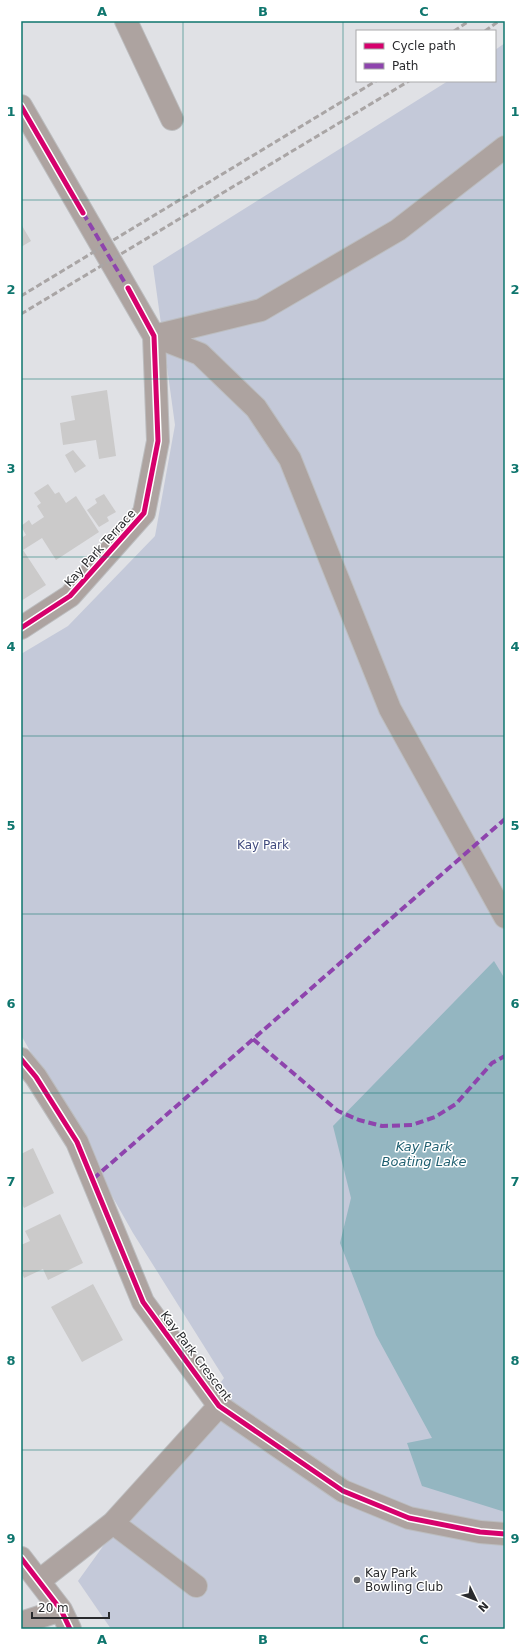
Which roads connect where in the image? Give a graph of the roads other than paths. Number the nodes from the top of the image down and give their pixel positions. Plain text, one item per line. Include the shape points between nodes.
1 (126, 21) edge
2 (21, 106) edge
3 (172, 119) dead end
4 (505, 147) edge
5 (154, 336) junction
6 (21, 628) edge
7 (505, 917) edge
8 (21, 1059) edge
9 (220, 1406) junction
10 (113, 1523) junction
11 (505, 1534) edge
12 (21, 1558) edge
13 (39, 1581) junction
14 (196, 1586) dead end
15 (61, 1610) junction
16 (21, 1623) edge
17 (70, 1629) edge

1 - 3 street
2 - 5 street
4 - 5 street via 398,230 261,310
5 - 6 street, Kay Park Terrace via 158,441 144,513 70,596
5 - 7 street via 200,354 256,408 290,459 390,709
8 - 9 street, Kay Park Crescent via 36,1077 77,1142 143,1302
9 - 10 street
9 - 11 street, Kay Park Crescent via 343,1491 409,1518 480,1532
10 - 13 street
10 - 14 street
12 - 13 street
13 - 15 street
15 - 16 street
15 - 17 street

